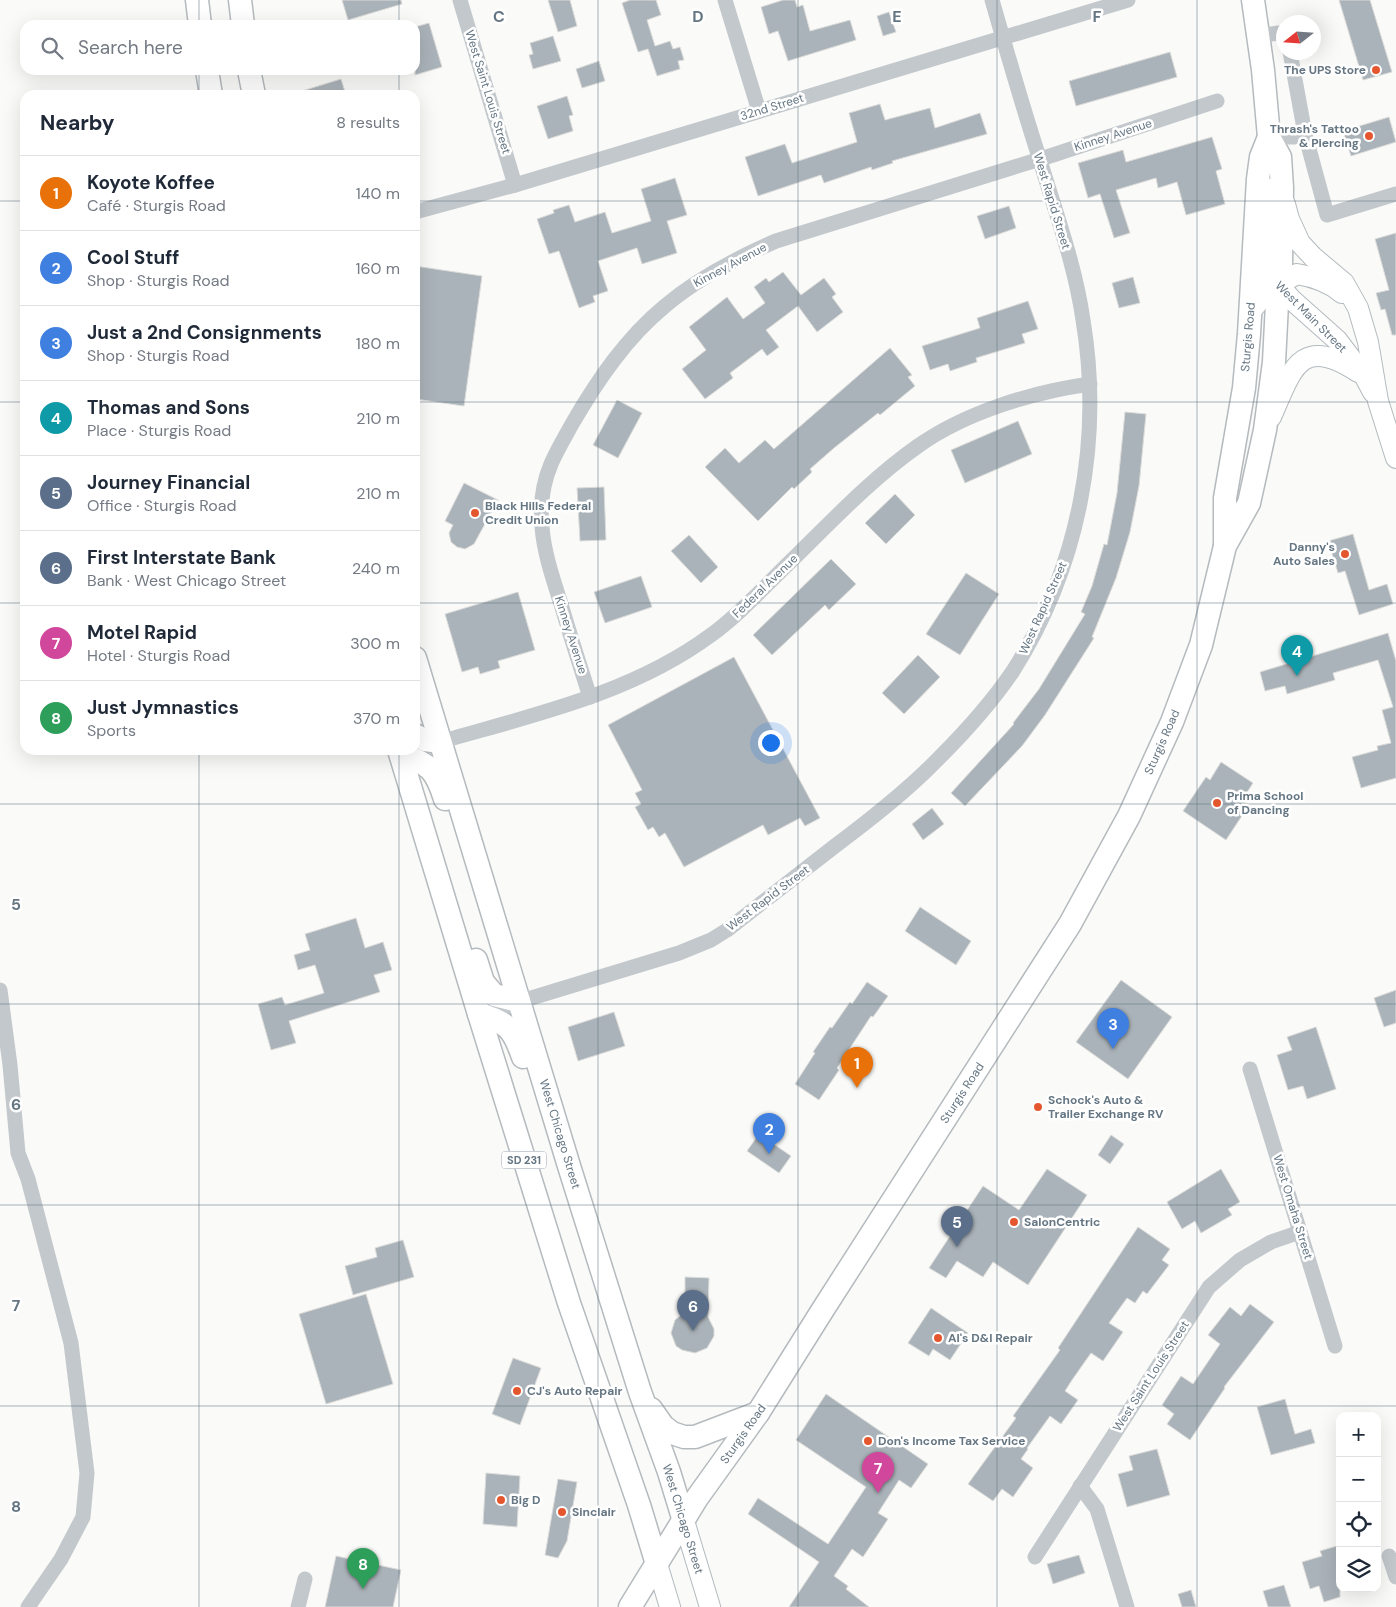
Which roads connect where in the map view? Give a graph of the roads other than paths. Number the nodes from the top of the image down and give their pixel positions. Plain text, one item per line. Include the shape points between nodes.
1 (197, 0) edge
2 (240, 0) edge
3 (460, 0) edge
4 (725, 0) edge
5 (992, 0) edge
6 (1128, 0) edge
7 (1253, 0) edge
8 (199, 20) edge
9 (242, 20) edge
10 (1276, 33) edge
11 (1259, 36) junction
12 (1003, 38) junction
13 (1291, 60) edge
14 (251, 75) edge
15 (253, 90) edge
16 (1217, 101) dead end
17 (759, 111) junction
18 (1305, 134) junction
19 (1265, 147) junction
20 (1039, 159) junction
21 (515, 185) junction
22 (1282, 188) junction
23 (1396, 194) edge
24 (420, 211) edge
25 (1278, 284) junction
26 (1358, 308) junction
27 (1251, 311) junction
28 (1365, 377) junction
29 (1090, 384) junction
30 (1378, 401) junction
31 (1265, 430) junction
32 (1396, 458) edge
33 (1225, 546) junction
34 (420, 675) edge
35 (590, 697) junction
36 (420, 738) edge
37 (440, 742) junction
38 (420, 747) edge
39 (408, 755) edge
40 (413, 755) edge
41 (430, 852) junction
42 (482, 881) junction
43 (0, 990) edge
44 (519, 1001) junction
45 (479, 1014) junction
46 (1250, 1069) dead end
47 (569, 1166) junction
48 (1300, 1232) junction
49 (1335, 1346) dead end
50 (640, 1392) junction
51 (758, 1413) junction
52 (1080, 1486) junction
53 (684, 1520) junction
54 (1389, 1556) dead end
55 (1035, 1557) dead end
56 (657, 1564) junction
57 (1396, 1577) edge
58 (304, 1579) dead end
59 (28, 1607) edge
60 (298, 1607) edge
61 (630, 1607) edge
62 (670, 1607) edge
63 (710, 1607) edge
64 (1127, 1607) edge

1 - 8 main road
2 - 9 main road
3 - 21 street, West Saint Louis Street
4 - 17 street
5 - 12 street, West Rapid Street
6 - 12 street, 32nd Street
7 - 11 main road, West Main Street
10 - 11 street
11 - 19 main road, West Main Street
12 - 17 street, 32nd Street
12 - 20 street, West Rapid Street
13 - 18 street
14 - 15 main road
16 - 20 street, Kinney Avenue
17 - 21 street, 32nd Street
18 - 19 street
18 - 23 street via 1327,215
19 - 22 main road, West Main Street via 1280,158
19 - 25 street, West Main Street via 1267,264
19 - 27 main road, Sturgis Road via 1255,206
20 - 29 street, West Rapid Street via 1078,290
20 - 35 street, Kinney Avenue via 806,231 752,252 686,290 645,324 622,351 586,399 563,440 551,464 542,505 542,528 552,577
21 - 24 street, 32nd Street
22 - 25 main road, Sturgis Road
22 - 26 street, West Main Street via 1288,219 1300,243 1344,283
25 - 26 street via 1297,274 1315,278 1328,284
25 - 27 street via 1268,290
25 - 28 street, West Main Street via 1337,340
25 - 31 main road, Sturgis Road via 1274,362
26 - 30 street, West Main Street via 1368,342
27 - 33 main road, Sturgis Road via 1244,388 1225,498
28 - 30 street, West Main Street
28 - 31 street via 1328,357 1318,355 1302,360 1287,380
29 - 35 street, Federal Avenue via 995,408 919,445 873,482 711,636 665,665
29 - 44 street, West Rapid Street via 1091,419 1080,507 1059,578 1029,644 1011,673 989,703 939,758 875,816 711,940 679,953
30 - 32 street, West Main Street
31 - 33 main road, Sturgis Road via 1248,503
33 - 51 main road, Sturgis Road via 1201,645 1172,722 1129,816 1070,924
34 - 37 main road, West Chicago Street / SD 231
35 - 37 street, Federal Avenue
36 - 37 main road
37 - 38 street, Federal Avenue
37 - 42 main road, West Chicago Street / SD 231
39 - 41 main road, SD 231
40 - 42 main road via 435,773 462,855
41 - 44 main road via 457,897 483,982 494,995
41 - 45 main road, SD 231
42 - 44 main road, West Chicago Street / SD 231
43 - 59 street via 18,1153 28,1179 71,1342 87,1473 83,1517 61,1559
44 - 45 street, West Rapid Street
44 - 47 main road, West Chicago Street / SD 231
45 - 47 main road via 497,1019 511,1029 540,1108
45 - 56 main road, SD 231 via 569,1303
46 - 48 street, West Omaha Street
47 - 50 main road, West Chicago Street / SD 231
48 - 49 street, West Omaha Street
48 - 52 street, West Saint Louis Street via 1271,1242 1240,1260 1208,1287
50 - 51 main road via 663,1426 684,1437 695,1437
50 - 53 main road, West Chicago Street / SD 231
51 - 53 main road, Sturgis Road
52 - 55 street, West Saint Louis Street
52 - 64 street via 1097,1509
53 - 56 main road, Sturgis Road
53 - 63 street, West Chicago Street
54 - 57 street
56 - 61 main road, Sturgis Road
56 - 62 street
58 - 60 street

